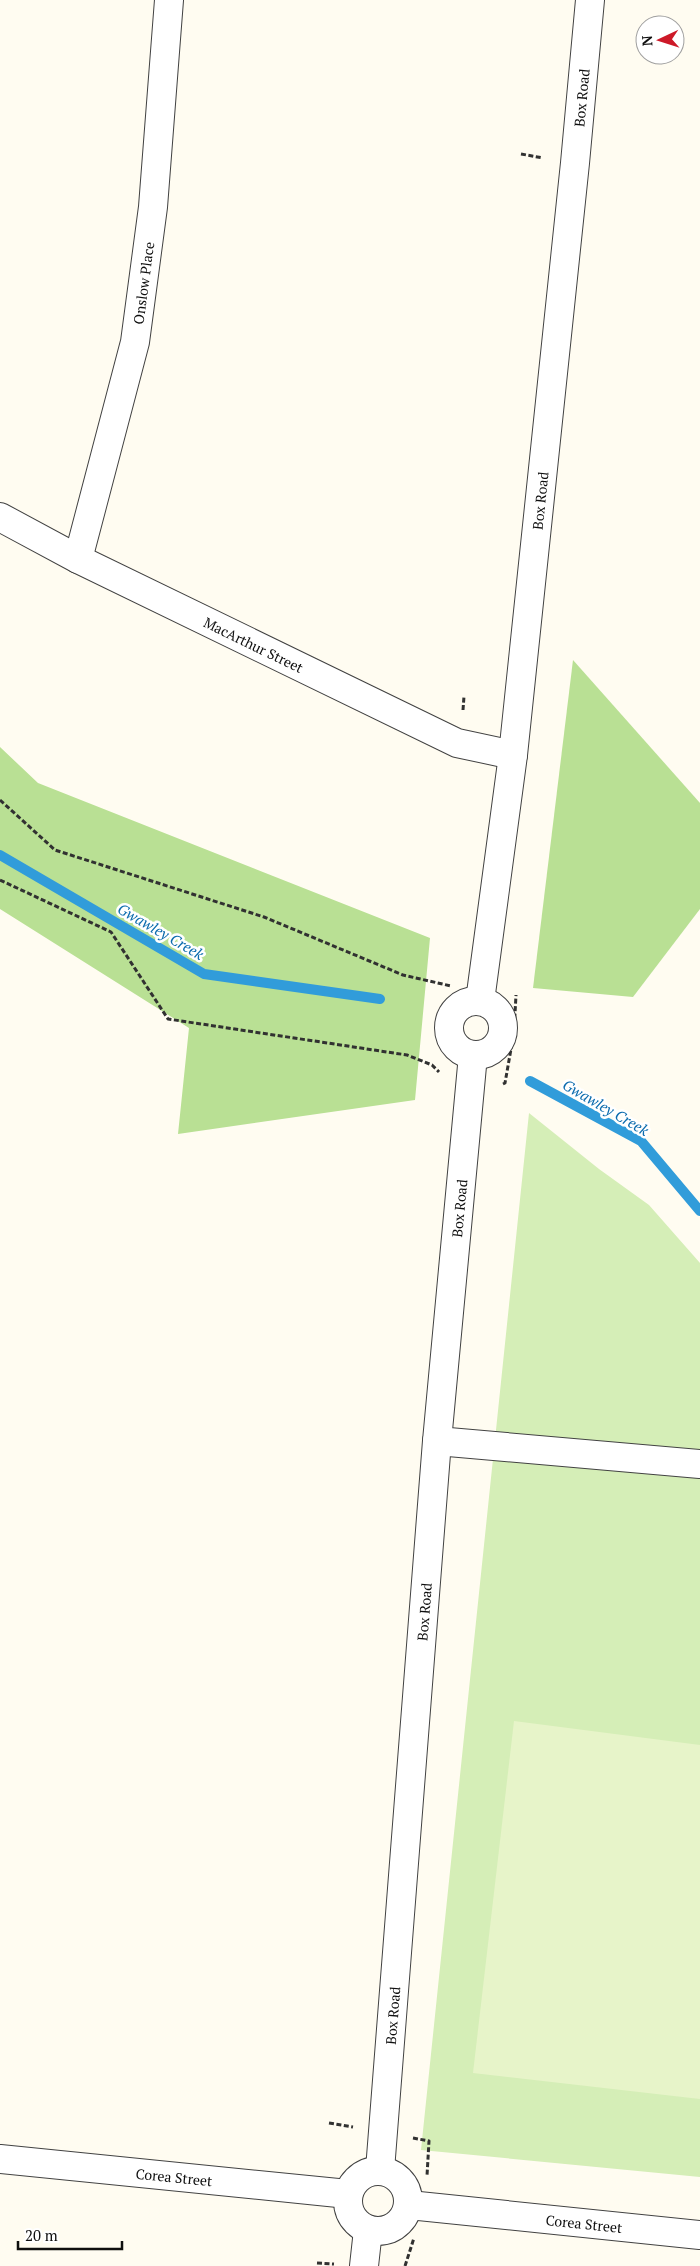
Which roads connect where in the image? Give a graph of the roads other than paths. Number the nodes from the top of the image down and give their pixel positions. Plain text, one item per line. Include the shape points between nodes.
1 (169, 0) edge
2 (590, 0) edge
3 (0, 517) edge
4 (78, 559) junction
5 (513, 755) junction
6 (480, 997) junction
7 (473, 1055) junction
8 (437, 1441) junction
9 (700, 1464) edge
10 (0, 2159) edge
11 (380, 2170) junction
12 (348, 2194) junction
13 (409, 2205) junction
14 (368, 2230) junction
15 (700, 2235) edge
16 (364, 2266) edge

1 - 4 street, Onslow Place via 154,207 135,342
2 - 5 street, Box Road via 576,163
3 - 4 street, MacArthur Street
4 - 5 street, MacArthur Street via 457,743
5 - 6 street, Box Road
6 - 7 street via 496,1011 503,1030 493,1049
6 - 7 street via 459,1007 452,1014 449,1025 455,1046
7 - 8 street, Box Road
8 - 9 street
8 - 11 street, Box Road
10 - 12 street, Corea Street
11 - 12 street via 366,2173 354,2181
11 - 13 street via 402,2182 408,2193
12 - 14 street via 351,2216
13 - 14 street via 404,2218 394,2228 381,2232
13 - 15 street, Corea Street
14 - 16 street

